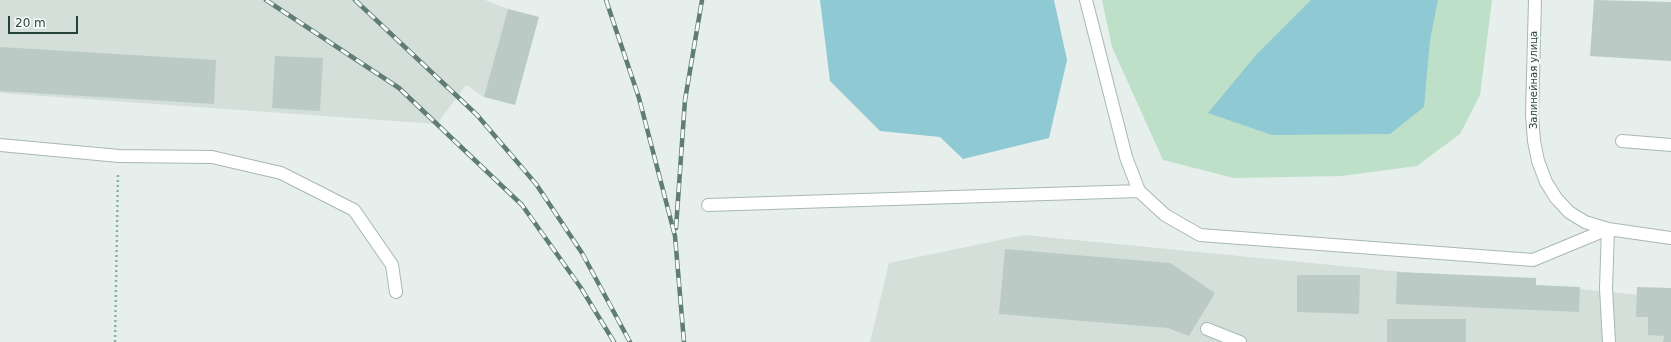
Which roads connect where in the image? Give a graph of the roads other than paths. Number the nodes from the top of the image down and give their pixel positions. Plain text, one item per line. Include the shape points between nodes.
1 (1086, 0) edge
2 (1535, 0) edge
3 (1622, 141) dead end
4 (0, 145) edge
5 (1671, 145) edge
6 (1139, 190) junction
7 (708, 205) dead end
8 (1608, 229) junction
9 (1671, 238) edge
10 (396, 292) dead end
11 (1207, 329) dead end
12 (1240, 342) edge
13 (1609, 342) edge

1 - 6 street via 1126,157
2 - 8 street, Залинейная улица via 1532,116 1538,161 1546,182 1569,212 1585,222
3 - 5 street
4 - 10 street via 119,156 212,157 281,173 354,210 392,265
6 - 7 street
6 - 8 street via 1165,215 1200,235 1533,260
8 - 9 street, Залинейная улица
8 - 13 street via 1606,288
11 - 12 street

